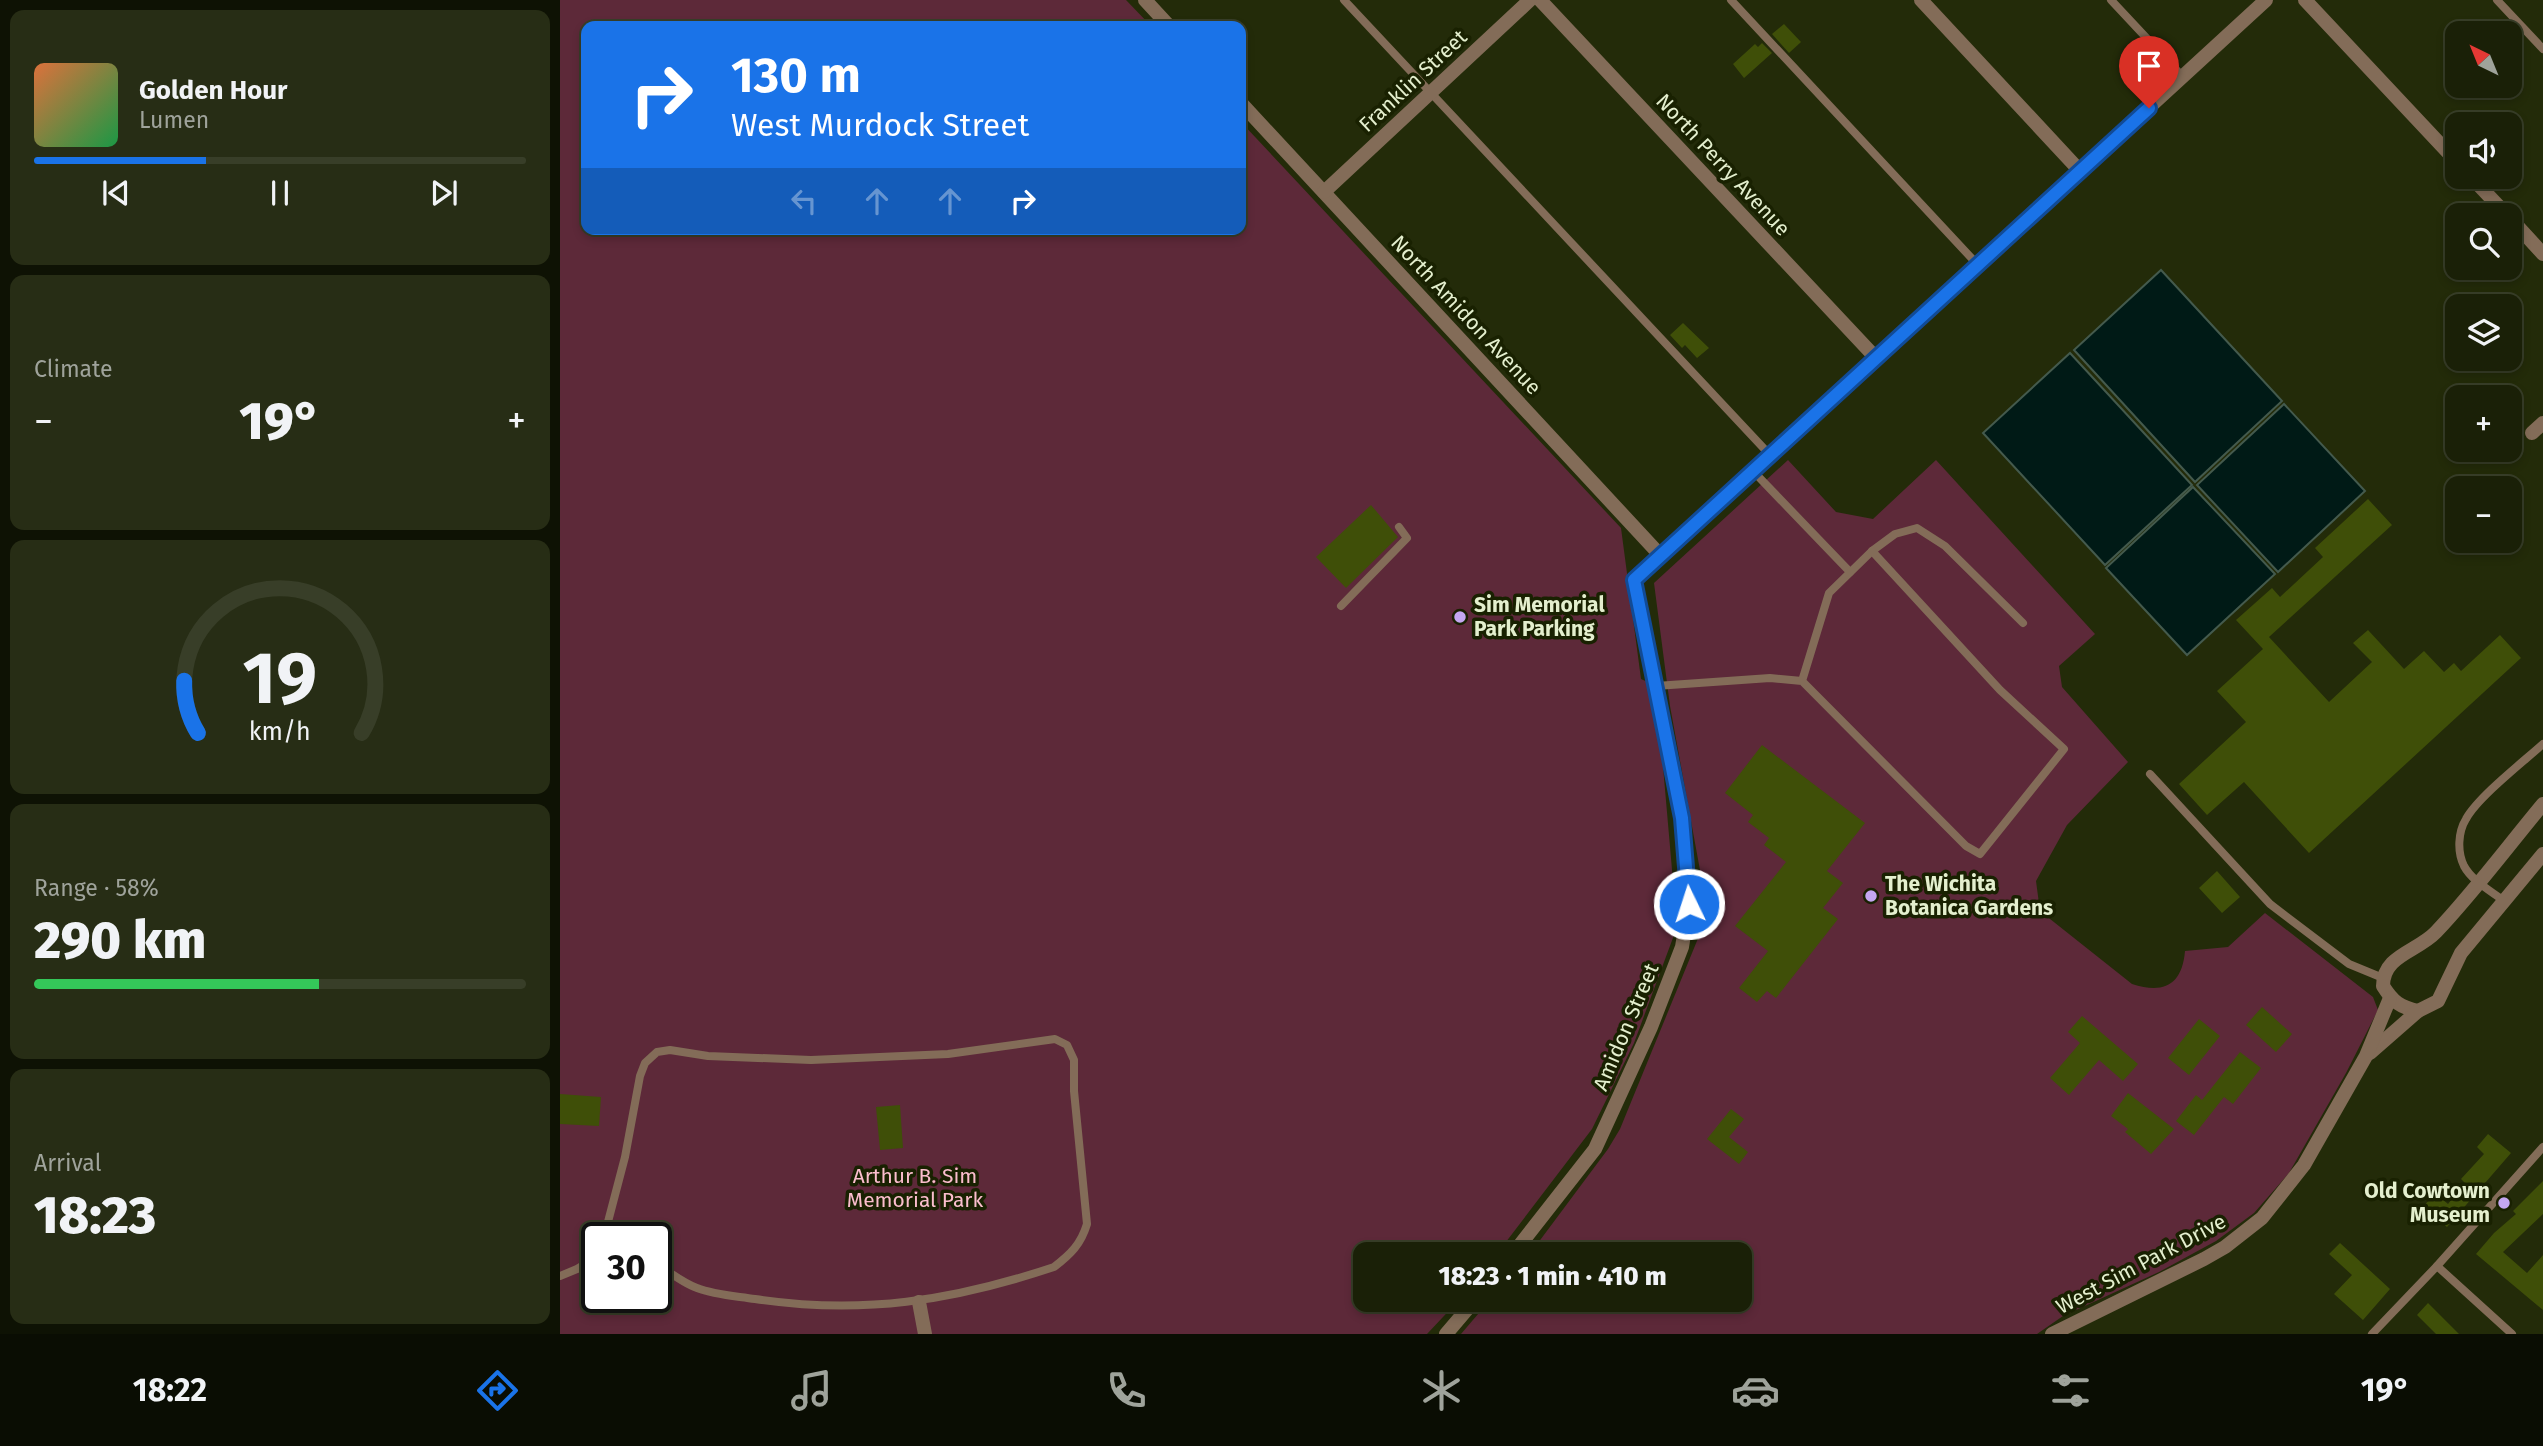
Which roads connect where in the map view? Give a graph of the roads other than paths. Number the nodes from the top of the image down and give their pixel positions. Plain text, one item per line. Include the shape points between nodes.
1 (1145, 0) edge
2 (1344, 0) edge
3 (1530, 0) edge
4 (1540, 0) edge
5 (1731, 0) edge
6 (1921, 0) edge
7 (2111, 0) edge
8 (2266, 0) edge
9 (2305, 0) edge
10 (2497, 0) edge
11 (1164, 21) edge
12 (2543, 49) edge
13 (2183, 77) junction
14 (1432, 92) junction
15 (1246, 108) edge
16 (2445, 149) edge
17 (2080, 171) junction
18 (2482, 189) edge
19 (1324, 192) junction
20 (2495, 203) edge
21 (2522, 232) edge
22 (2543, 254) edge
23 (1977, 264) junction
24 (1876, 358) junction
25 (1770, 455) junction
26 (1753, 471) junction
27 (1399, 527) dead end
28 (1872, 551) junction
29 (1661, 556) junction
30 (1850, 572) junction
31 (1341, 606) dead end
32 (2023, 623) dead end
33 (1802, 681) junction
34 (1656, 686) junction
35 (2543, 744) edge
36 (2150, 774) dead end
37 (2543, 804) edge
38 (2543, 854) edge
39 (2478, 882) junction
40 (2504, 901) junction
41 (2383, 978) junction
42 (2390, 998) junction
43 (2418, 1011) junction
44 (2366, 1056) junction
45 (2543, 1147) edge
46 (608, 1222) edge
47 (1522, 1242) edge
48 (581, 1266) edge
49 (2437, 1266) junction
50 (672, 1273) edge
51 (560, 1276) edge
52 (919, 1302) junction
53 (1465, 1312) edge
54 (925, 1334) edge
55 (1446, 1334) edge
56 (2052, 1334) edge
57 (2372, 1334) edge
58 (2512, 1334) edge

1 - 11 street
2 - 14 lane
3 - 14 street, Franklin Street
4 - 24 street, North Perry Avenue
5 - 23 lane
6 - 17 street
7 - 13 lane
8 - 13 street
9 - 16 street
10 - 12 lane
13 - 17 street
14 - 19 street, Franklin Street
14 - 25 lane
15 - 19 street, North Amidon Avenue
17 - 23 street
18 - 20 street
19 - 29 street, North Amidon Avenue
21 - 22 street
23 - 24 street
24 - 25 street
25 - 26 street
26 - 29 street
26 - 30 lane
27 - 31 lane via 1407,538
28 - 30 lane
28 - 32 lane via 1895,534 1917,528 1945,546
28 - 33 lane via 2000,690 2064,749 1980,853 1966,846
29 - 34 street, Amidon Street via 1634,580
30 - 33 lane via 1829,593
33 - 34 lane via 1770,678
34 - 47 street, Amidon Street via 1682,818 1689,904 1682,947 1595,1149
35 - 39 lane via 2465,819 2460,852 2464,867
36 - 41 lane via 2270,904 2350,964
37 - 39 street
38 - 40 street
39 - 40 lane
39 - 41 street via 2435,934 2394,960
40 - 43 street via 2461,953 2438,1001
41 - 42 street
42 - 43 street via 2401,1008
42 - 44 street
43 - 44 street
44 - 56 street, West Sim Park Drive via 2304,1165 2254,1225 2204,1259
45 - 49 lane
46 - 52 lane via 640,1076 657,1052 811,1060 948,1054 1055,1038 1067,1045 1074,1060 1087,1224 1083,1239 1054,1267
48 - 51 lane
49 - 57 lane
49 - 58 lane
50 - 52 lane via 697,1288 781,1303 842,1307
52 - 54 street
53 - 55 street

